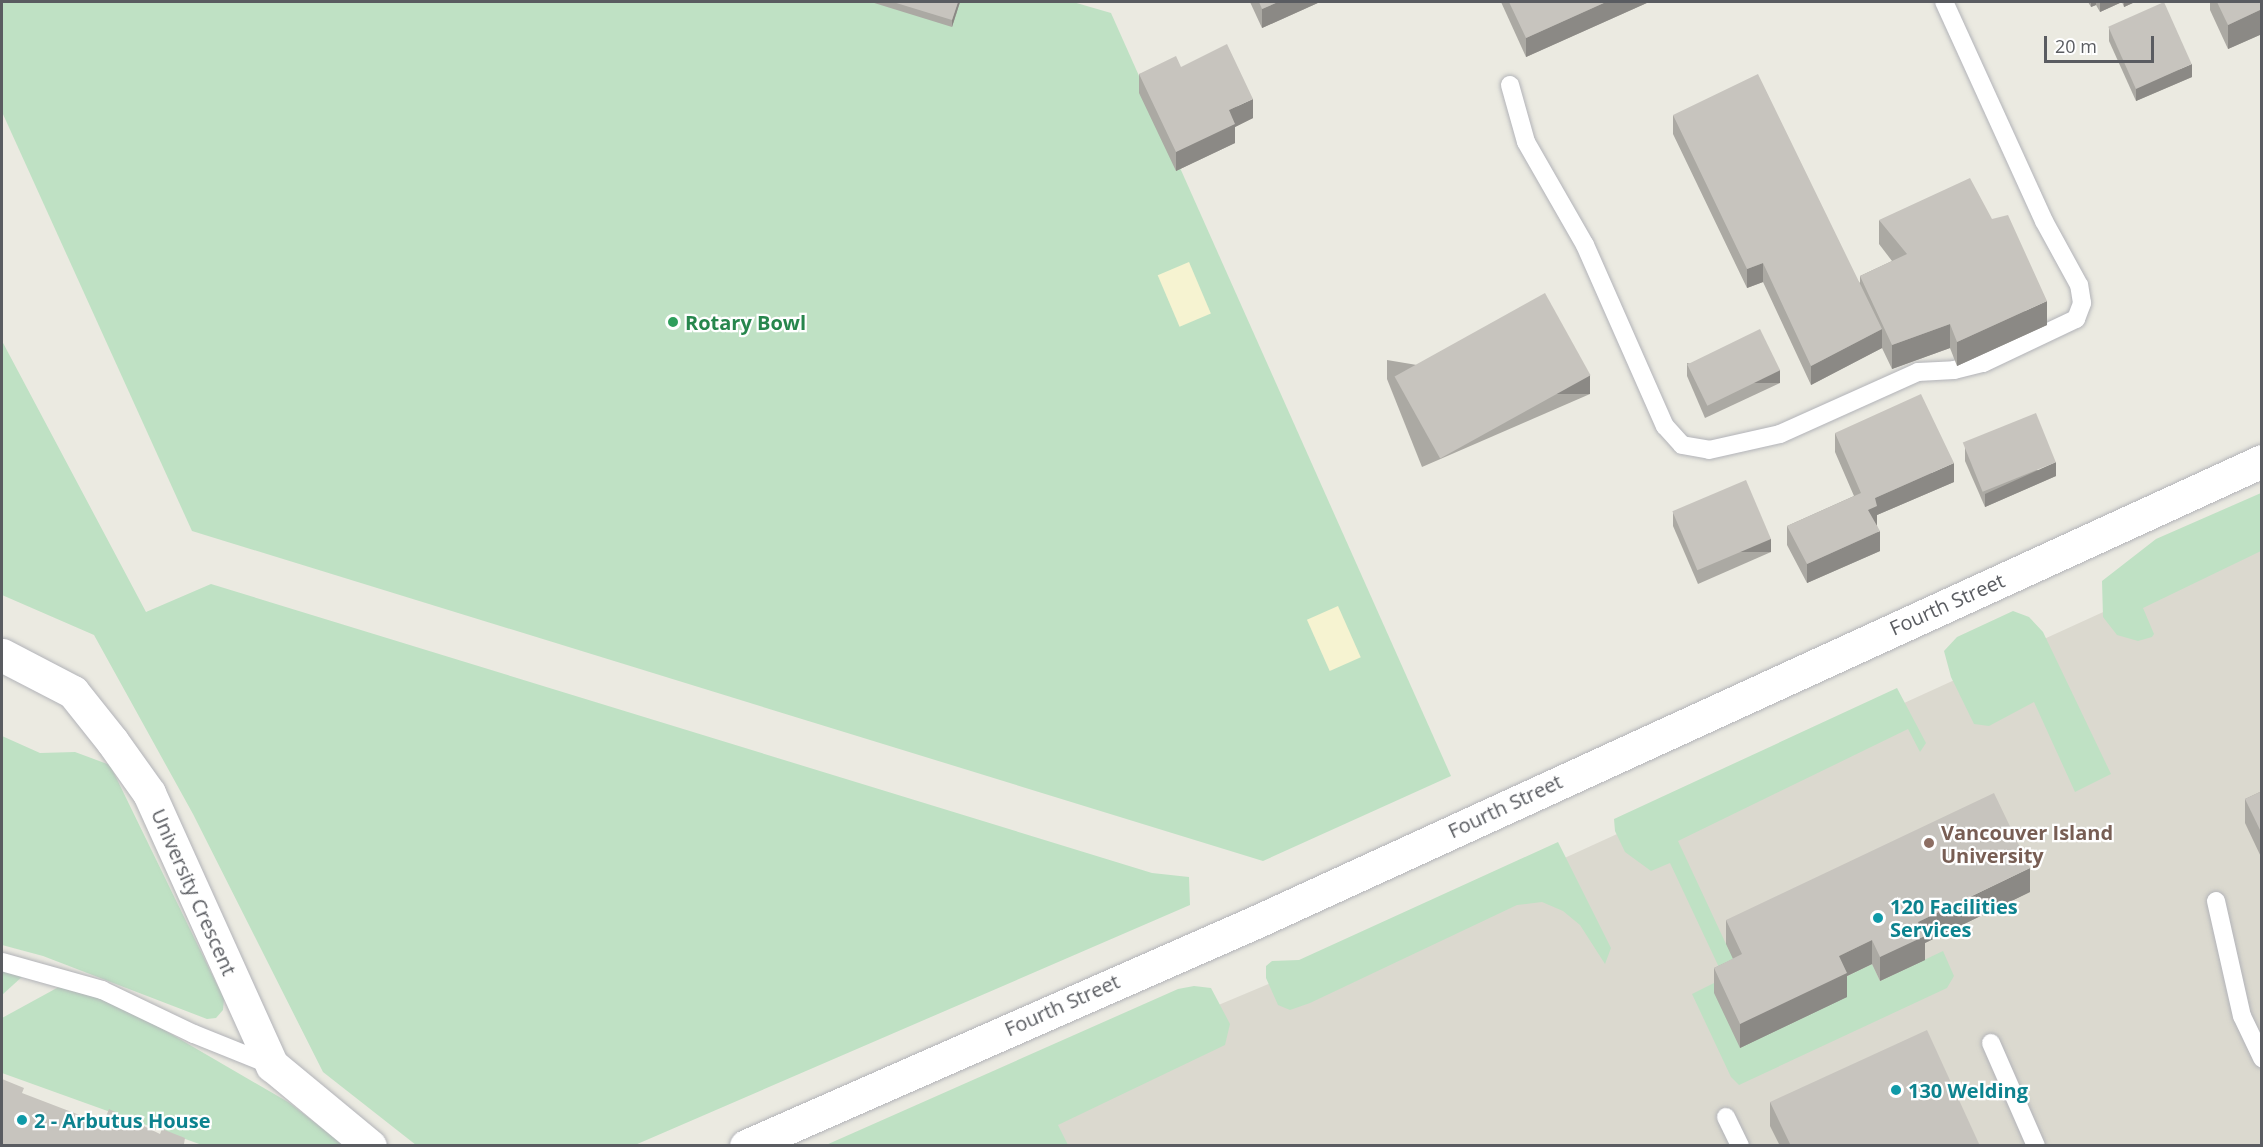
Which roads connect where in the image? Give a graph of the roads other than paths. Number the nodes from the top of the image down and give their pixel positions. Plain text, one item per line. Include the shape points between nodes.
1 (1944, 2) edge
2 (1510, 85) dead end
3 (2262, 460) edge
4 (2, 655) edge
5 (2216, 901) dead end
6 (2, 963) edge
7 (1991, 1043) dead end
8 (2262, 1058) edge
9 (272, 1065) junction
10 (1726, 1117) dead end
11 (370, 1146) edge
12 (746, 1146) edge
13 (1740, 1146) edge
14 (2036, 1146) edge

1 - 2 lane via 2044,221 2079,285 2082,303 2076,319 1983,363 1918,372 1780,434 1710,450 1682,445 1665,426 1585,245 1526,142
3 - 12 street, Fourth Street via 1260,920
4 - 9 street, University Crescent via 74,692 150,793
5 - 8 lane via 2242,1016
6 - 9 lane via 102,990 194,1034
7 - 14 lane
9 - 11 street, University Crescent
10 - 13 lane

